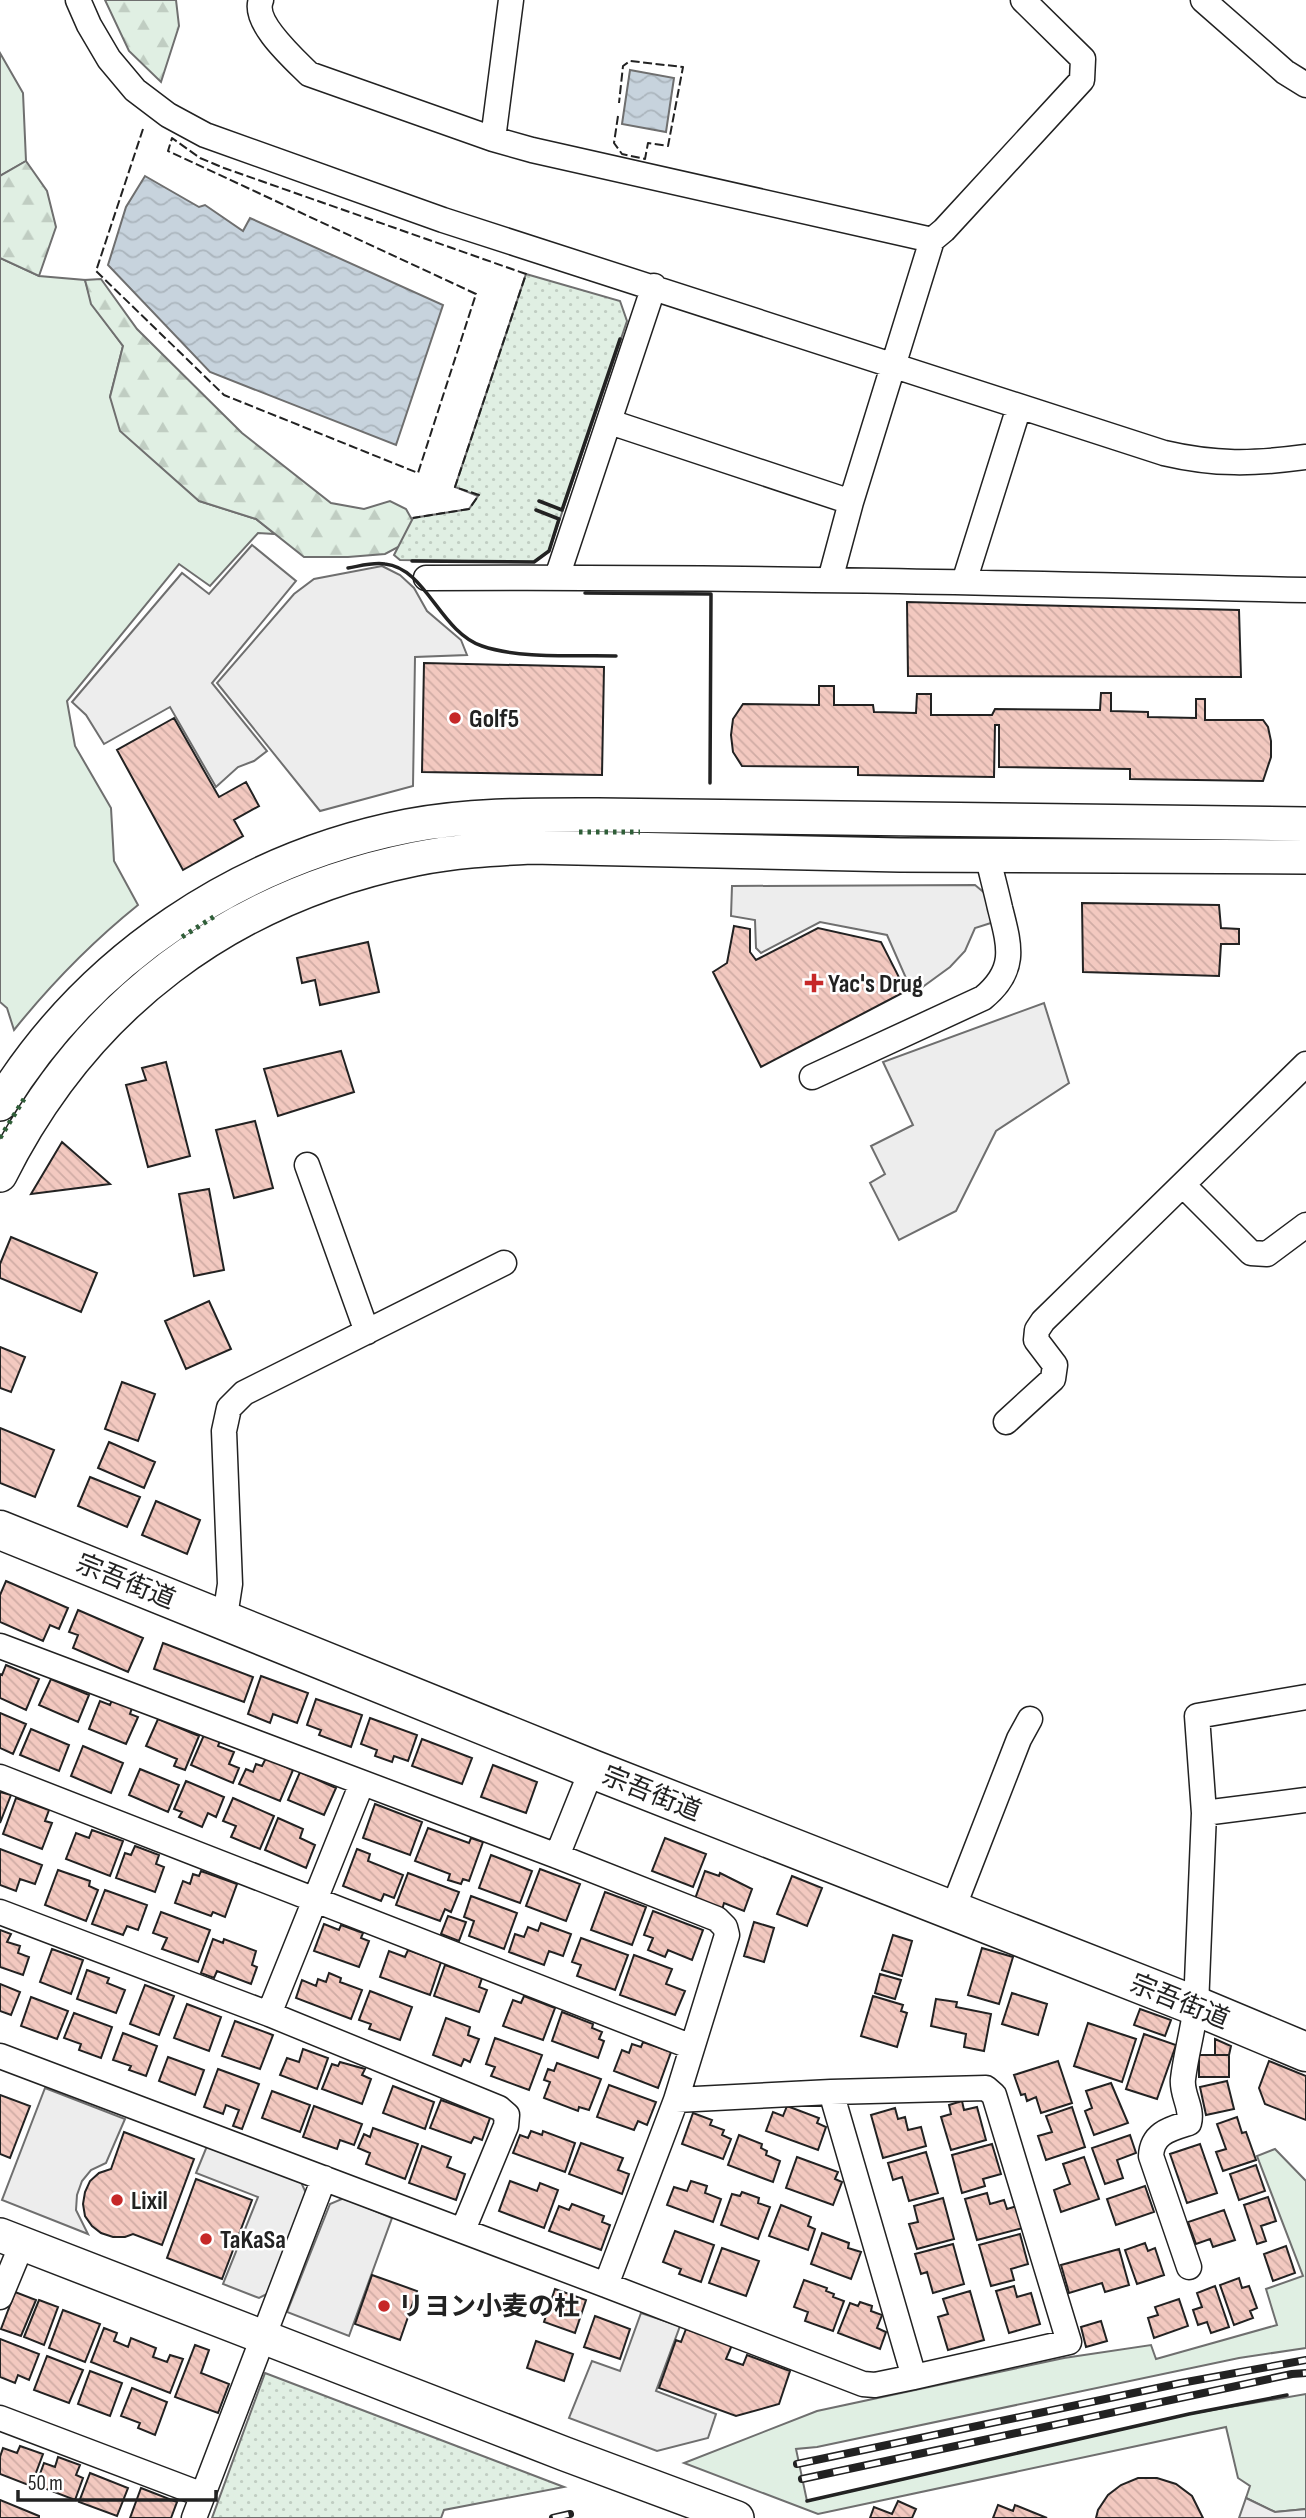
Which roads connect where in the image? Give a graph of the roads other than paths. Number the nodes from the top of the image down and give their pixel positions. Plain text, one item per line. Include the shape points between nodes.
1 (78, 0) edge
2 (261, 0) edge
3 (511, 0) edge
4 (1023, 0) edge
5 (1203, 0) edge
6 (1306, 85) edge
7 (493, 139) junction
8 (932, 240) junction
9 (654, 286) junction
10 (895, 366) junction
11 (1019, 407) junction
12 (610, 422) junction
13 (1306, 457) edge
14 (851, 502) junction
15 (557, 577) junction
16 (426, 578) dead end
17 (830, 580) junction
18 (964, 582) junction
19 (1306, 590) edge
20 (1306, 824) edge
21 (987, 854) junction
22 (1306, 857) edge
23 (1306, 1064) edge
24 (813, 1077) dead end
25 (0, 1104) edge
26 (307, 1165) dead end
27 (0, 1175) edge
28 (1183, 1185) junction
29 (1306, 1225) edge
30 (504, 1263) dead end
31 (367, 1332) junction
32 (1006, 1422) dead end
33 (0, 1530) edge
34 (221, 1620) junction
35 (0, 1646) edge
36 (1306, 1697) edge
37 (1030, 1719) dead end
38 (593, 1769) junction
39 (0, 1777) edge
40 (362, 1783) junction
41 (1306, 1800) edge
42 (1204, 1812) junction
43 (557, 1856) junction
44 (317, 1899) junction
45 (952, 1911) junction
46 (0, 1912) edge
47 (1196, 2006) junction
48 (269, 2014) junction
49 (692, 2047) junction
50 (1306, 2052) edge
51 (0, 2056) edge
52 (831, 2092) junction
53 (676, 2100) junction
54 (324, 2178) junction
55 (463, 2230) junction
56 (11, 2239) edge
57 (1189, 2267) dead end
58 (606, 2285) junction
59 (0, 2297) edge
60 (263, 2338) junction
61 (914, 2377) junction
62 (0, 2418) edge
63 (198, 2507) edge
64 (737, 2518) edge

1 - 9 street via 109,59 135,90 205,135 443,220
2 - 7 street via 261,19 309,74
3 - 7 street
4 - 8 street via 1083,59 1082,80
5 - 6 street
7 - 8 street
8 - 10 street
9 - 10 street
9 - 12 street
10 - 11 street
10 - 14 street
11 - 13 street via 1190,459 1241,464
11 - 18 street
12 - 14 street
12 - 15 street
14 - 17 street
15 - 16 street
15 - 17 street
17 - 18 street
18 - 19 street
20 - 25 street via 499,815 410,825 358,837 270,869 184,915 139,949 55,1029
21 - 22 street
21 - 24 street via 1010,948 1000,981 983,998
21 - 27 street via 531,847 477,850 369,870 316,888 209,939 130,999 100,1027 46,1094
23 - 28 street
26 - 31 street
28 - 29 street via 1251,1253 1267,1254
28 - 32 street via 1037,1330 1039,1346 1055,1365 1053,1379
30 - 31 street
31 - 34 street via 244,1393 229,1408 223,1431 230,1584
33 - 34 highway, 宗吾街道
34 - 38 highway, 宗吾街道
35 - 40 street
36 - 42 street via 1197,1716
37 - 45 street
38 - 43 street
38 - 45 highway, 宗吾街道
39 - 44 street
40 - 43 street
40 - 44 street
41 - 42 street
42 - 47 street
43 - 49 street via 718,1919 725,1927 727,1935
44 - 48 street
44 - 49 street
45 - 47 highway, 宗吾街道
46 - 48 street
47 - 50 highway, 宗吾街道
47 - 57 street via 1183,2079 1189,2123 1167,2130 1151,2146
48 - 55 street via 507,2115
49 - 53 street
51 - 54 street
52 - 53 street
52 - 61 street
52 - 61 street via 986,2088 994,2095 1069,2342
53 - 58 street
54 - 55 street
54 - 60 street
55 - 58 street
56 - 59 street
56 - 60 street
58 - 61 street via 863,2384
60 - 63 street
60 - 64 street
62 - 63 street

